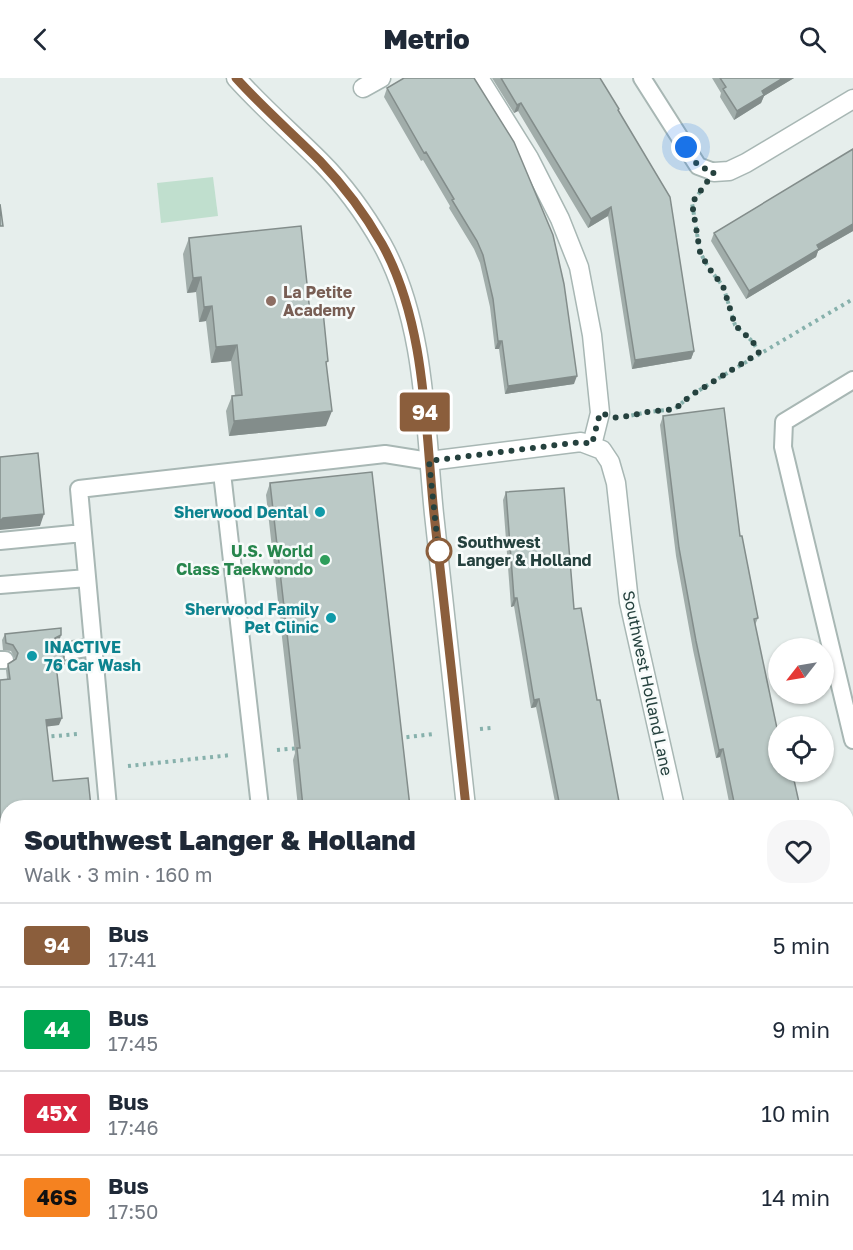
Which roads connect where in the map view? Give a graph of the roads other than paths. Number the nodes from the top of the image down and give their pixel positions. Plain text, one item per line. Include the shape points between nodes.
1 (236, 78) edge
2 (381, 78) edge
3 (479, 78) edge
4 (642, 78) edge
5 (363, 88) dead end
6 (853, 99) edge
7 (714, 172) joint
8 (853, 380) edge
9 (592, 444) junction
10 (429, 461) junction
11 (222, 473) junction
12 (83, 534) junction
13 (0, 542) edge
14 (87, 578) junction
15 (0, 585) edge
16 (93, 647) junction
17 (60, 652) edge
18 (853, 740) edge
19 (107, 800) edge
20 (259, 800) edge
21 (465, 800) edge
22 (673, 800) edge

1 - 10 street via 345,189 383,246 406,303 414,336
2 - 5 street
3 - 9 street via 534,168 579,267 592,335 600,413
4 - 7 lane via 698,166
6 - 7 street via 746,164
8 - 18 lane via 784,422 783,447
9 - 10 street via 581,442
9 - 22 street, Southwest Holland Lane via 610,462 616,483 629,602
10 - 11 lane via 385,454
10 - 21 street
11 - 12 lane via 79,489
11 - 20 lane
12 - 13 lane
12 - 14 lane
14 - 15 lane
14 - 16 lane
16 - 17 lane
16 - 19 lane

